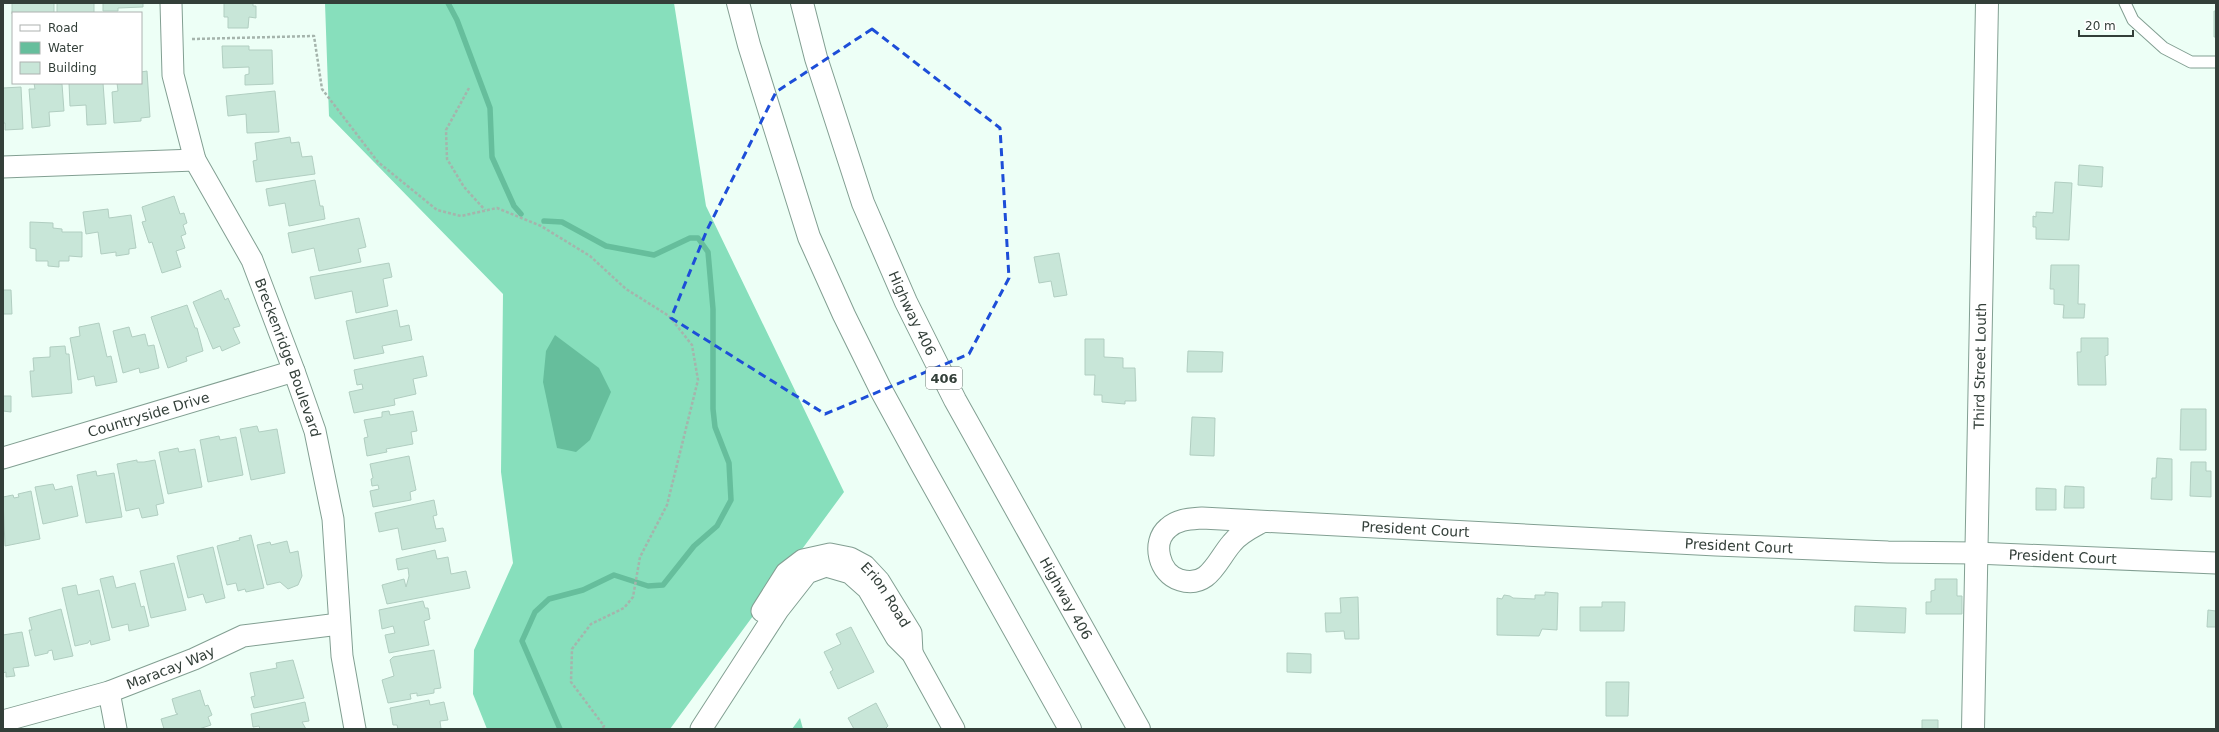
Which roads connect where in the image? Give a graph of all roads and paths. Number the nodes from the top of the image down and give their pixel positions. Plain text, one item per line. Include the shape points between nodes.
1 (171, 3) edge
2 (738, 3) edge
3 (802, 3) edge
4 (1987, 3) edge
5 (2125, 3) edge
6 (172, 40) junction
7 (2216, 62) edge
8 (469, 88) dead end
9 (195, 160) junction
10 (3, 167) edge
11 (485, 210) junction
12 (294, 370) junction
13 (3, 458) edge
14 (1262, 522) junction
15 (1975, 553) junction
16 (2216, 563) edge
17 (339, 624) junction
18 (912, 653) junction
19 (109, 692) junction
20 (3, 721) edge
21 (116, 729) edge
22 (355, 729) edge
23 (602, 729) edge
24 (686, 729) edge
25 (701, 729) edge
26 (954, 729) edge
27 (1070, 729) edge
28 (1139, 729) edge
29 (1973, 729) edge

1 - 6 street, Breckenridge Boulevard
2 - 27 main road via 748,45 809,237 844,316 915,452
3 - 28 main road, Highway 406 / 406 via 816,58 863,203 906,302 955,400
4 - 15 main road, Third Street Louth
5 - 7 lane via 2133,20 2164,48 2191,62
6 - 9 street, Breckenridge Boulevard via 173,75
6 - 11 path via 314,36 322,89 378,162 437,210 461,216
8 - 11 path via 446,130 447,158 464,187
9 - 10 street
9 - 12 street, Breckenridge Boulevard via 252,260
11 - 23 path via 497,208 541,226 590,256 626,289 669,316 692,346 698,380 667,505 640,557 633,597 624,608 591,624 572,649 571,682 604,726
12 - 13 street, Countryside Drive
12 - 17 street, Breckenridge Boulevard via 315,431 333,519
14 - 14 street, President Court via 1202,518 1183,520 1167,528 1162,536 1159,549 1161,562 1166,571 1176,578 1191,581 1202,579 1217,566 1239,536
14 - 15 street, President Court via 1716,545
15 - 16 street, President Court
15 - 29 main road, Third Street Louth
17 - 19 street, Maracay Way via 243,636 194,659
17 - 22 street, Breckenridge Boulevard
18 - 24 street, Erion Road via 911,633 879,581 865,566 850,558 830,554 803,560 786,573
18 - 25 street, Erion Road via 896,637 868,589 850,573 826,566 807,573 778,610
18 - 26 street
19 - 20 street, Maracay Way
19 - 21 street

